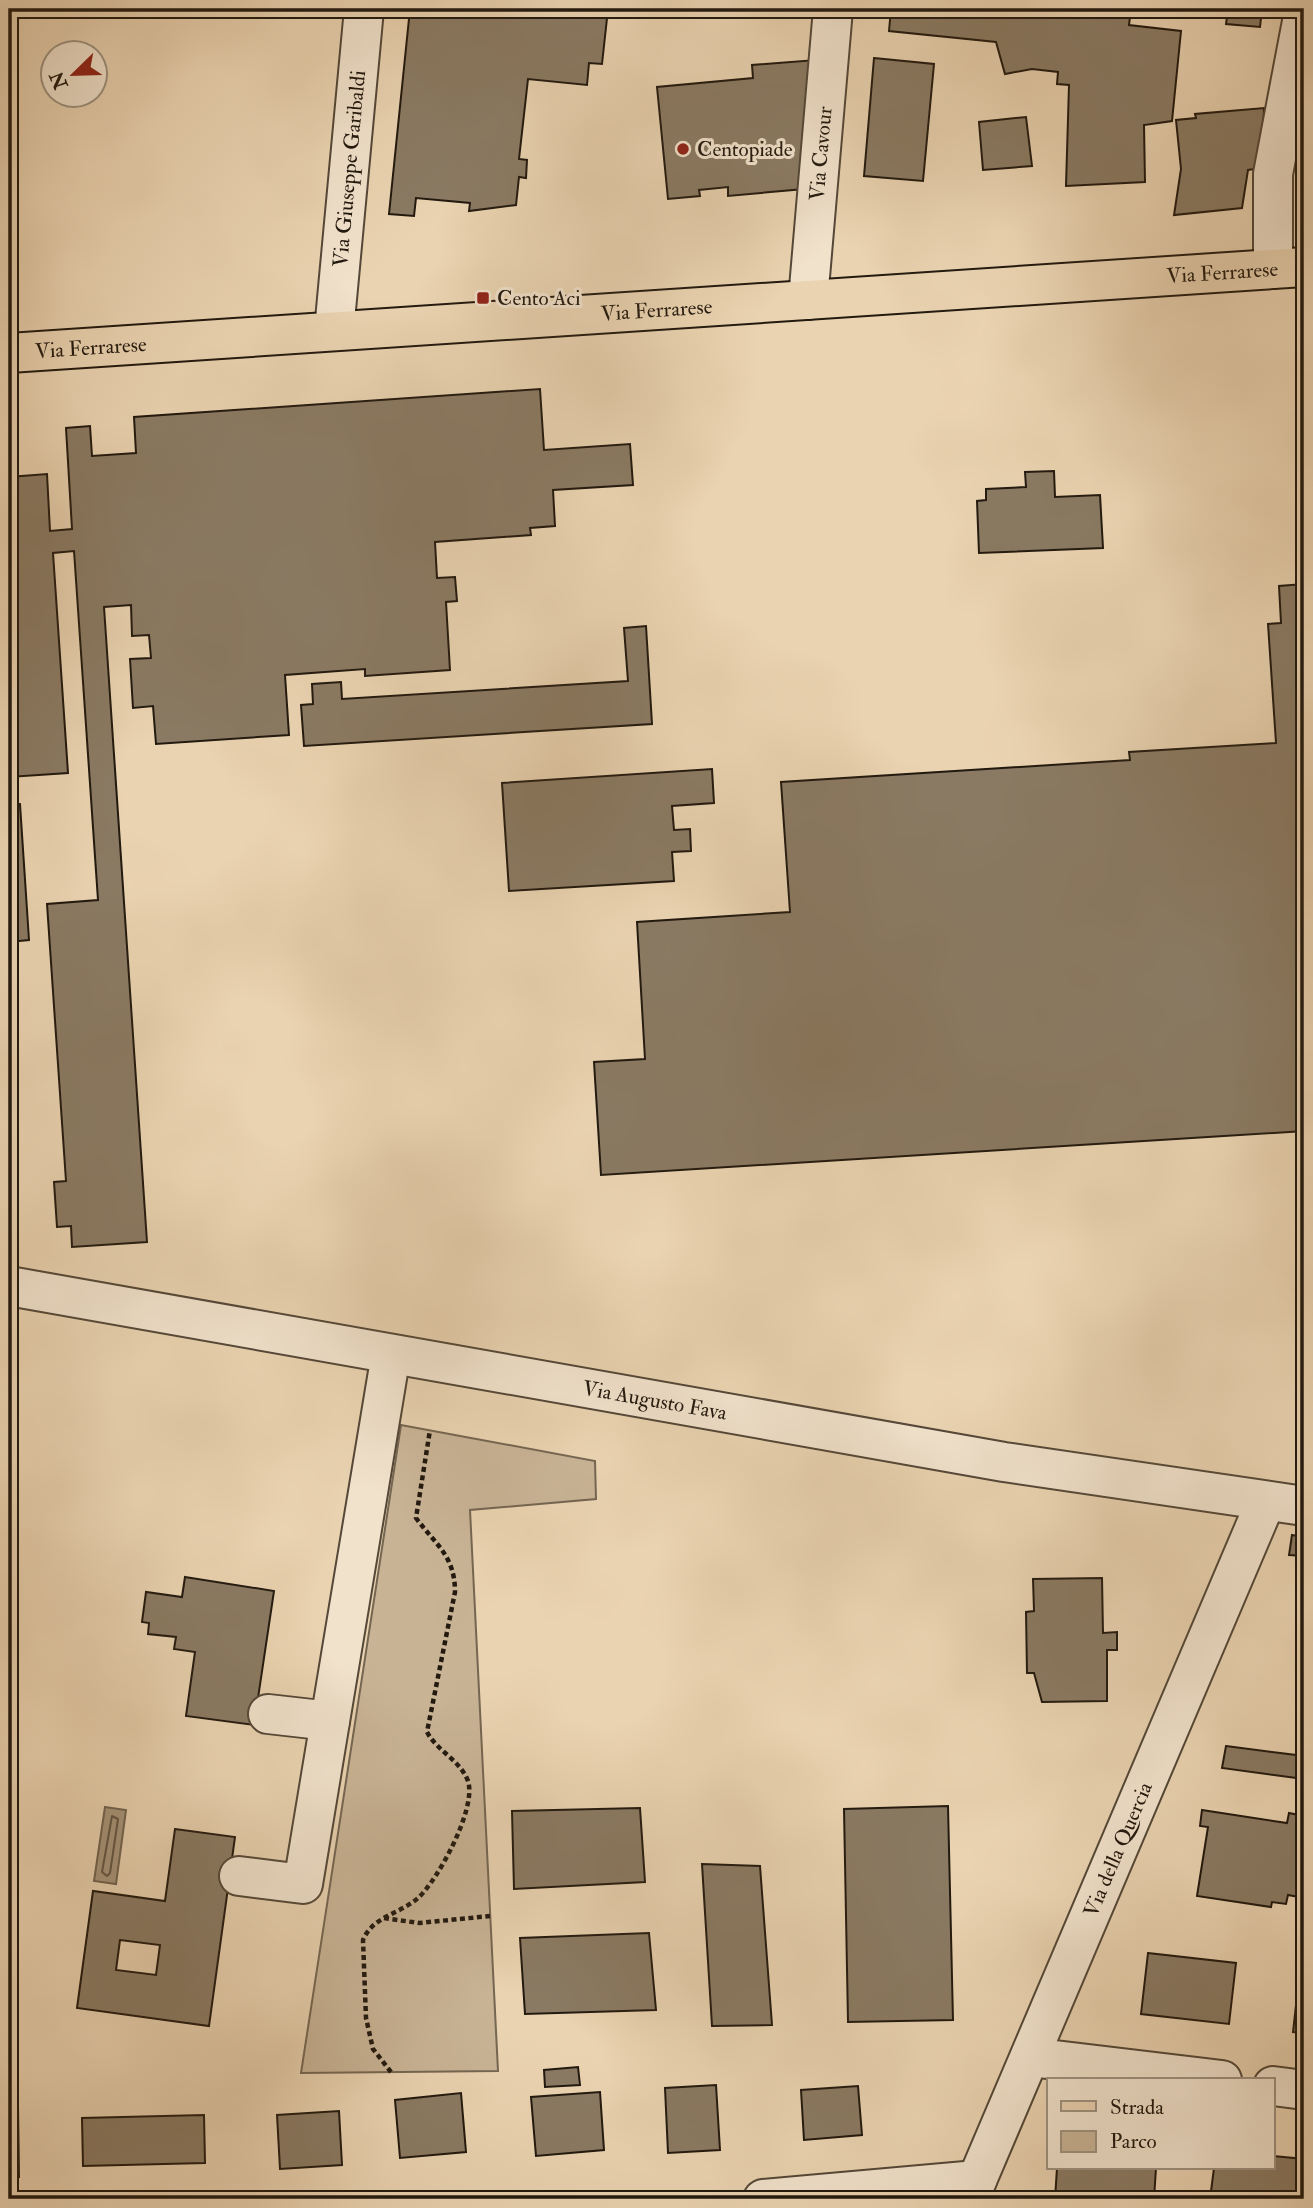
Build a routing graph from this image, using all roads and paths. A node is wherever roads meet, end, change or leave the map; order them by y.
1 (364, 9) edge
2 (833, 9) edge
3 (1304, 11) edge
4 (1289, 268) edge
5 (808, 300) junction
6 (334, 331) junction
7 (9, 354) edge
8 (9, 1286) edge
9 (391, 1354) junction
10 (430, 1430) dead end
11 (1266, 1501) junction
12 (1304, 1506) edge
13 (268, 1714) dead end
14 (330, 1721) junction
15 (239, 1876) dead end
16 (490, 1916) dead end
17 (383, 1918) junction
18 (1030, 2057) junction
19 (391, 2073) dead end
20 (1205, 2078) edge
21 (1274, 2087) edge
22 (1304, 2090) edge
23 (973, 2190) edge
24 (763, 2199) edge

1 - 6 street, Via Giuseppe Garibaldi
2 - 5 street, Via Cavour
3 - 4 street
4 - 5 main road, Via Ferrarese
5 - 6 main road, Via Ferrarese
6 - 7 main road, Via Ferrarese
8 - 9 street, Via Augusto Fava
9 - 11 street, Via Augusto Fava
9 - 14 street
10 - 17 path
11 - 12 street, Via Augusto Fava
11 - 18 street, Via della Quercia
13 - 14 street
14 - 15 street
16 - 17 path
17 - 19 path
18 - 20 street
18 - 23 street, Via della Quercia
21 - 22 street
23 - 24 street

